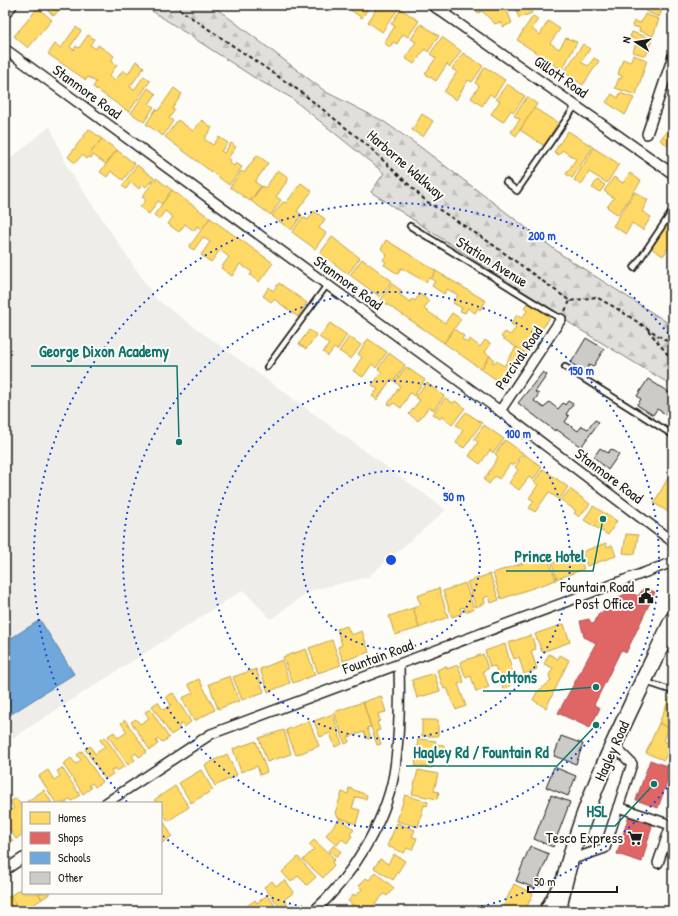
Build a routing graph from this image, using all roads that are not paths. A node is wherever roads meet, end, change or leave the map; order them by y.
1 (10, 5) edge
2 (432, 5) edge
3 (5, 11) edge
4 (5, 49) edge
5 (673, 56) edge
6 (576, 105) junction
7 (647, 134) dead end
8 (673, 174) edge
9 (506, 182) dead end
10 (673, 210) edge
11 (410, 226) dead end
12 (634, 268) dead end
13 (327, 285) junction
14 (562, 320) joint
15 (565, 366) dead end
16 (267, 367) dead end
17 (500, 411) junction
18 (673, 435) edge
19 (673, 542) edge
20 (673, 562) edge
21 (673, 620) edge
22 (399, 665) junction
23 (644, 681) junction
24 (673, 691) edge
25 (614, 746) junction
26 (108, 802) edge
27 (618, 807) junction
28 (672, 822) edge
29 (22, 859) edge
30 (570, 860) junction
31 (658, 863) dead end
32 (5, 870) edge
33 (564, 880) junction
34 (314, 911) edge
35 (546, 911) edge
36 (558, 911) edge

1 - 3 main road
2 - 6 street, Gillott Road
4 - 13 street, Stanmore Road
5 - 7 street
6 - 8 street, Gillott Road
6 - 9 lane
10 - 12 lane
11 - 14 lane, Station Avenue
13 - 16 lane
13 - 17 street, Stanmore Road
14 - 17 street, Percival Road
15 - 18 lane
17 - 19 street, Stanmore Road
20 - 22 street, Fountain Road
21 - 23 highway, Hagley Road
22 - 26 street, Fountain Road
22 - 34 street
23 - 24 lane
23 - 25 highway, Hagley Road
25 - 27 street
25 - 30 highway, Hagley Road
27 - 28 street
27 - 30 street
28 - 31 street
29 - 32 street
30 - 33 highway, Hagley Road
33 - 35 main road
33 - 36 highway, Hagley Road

